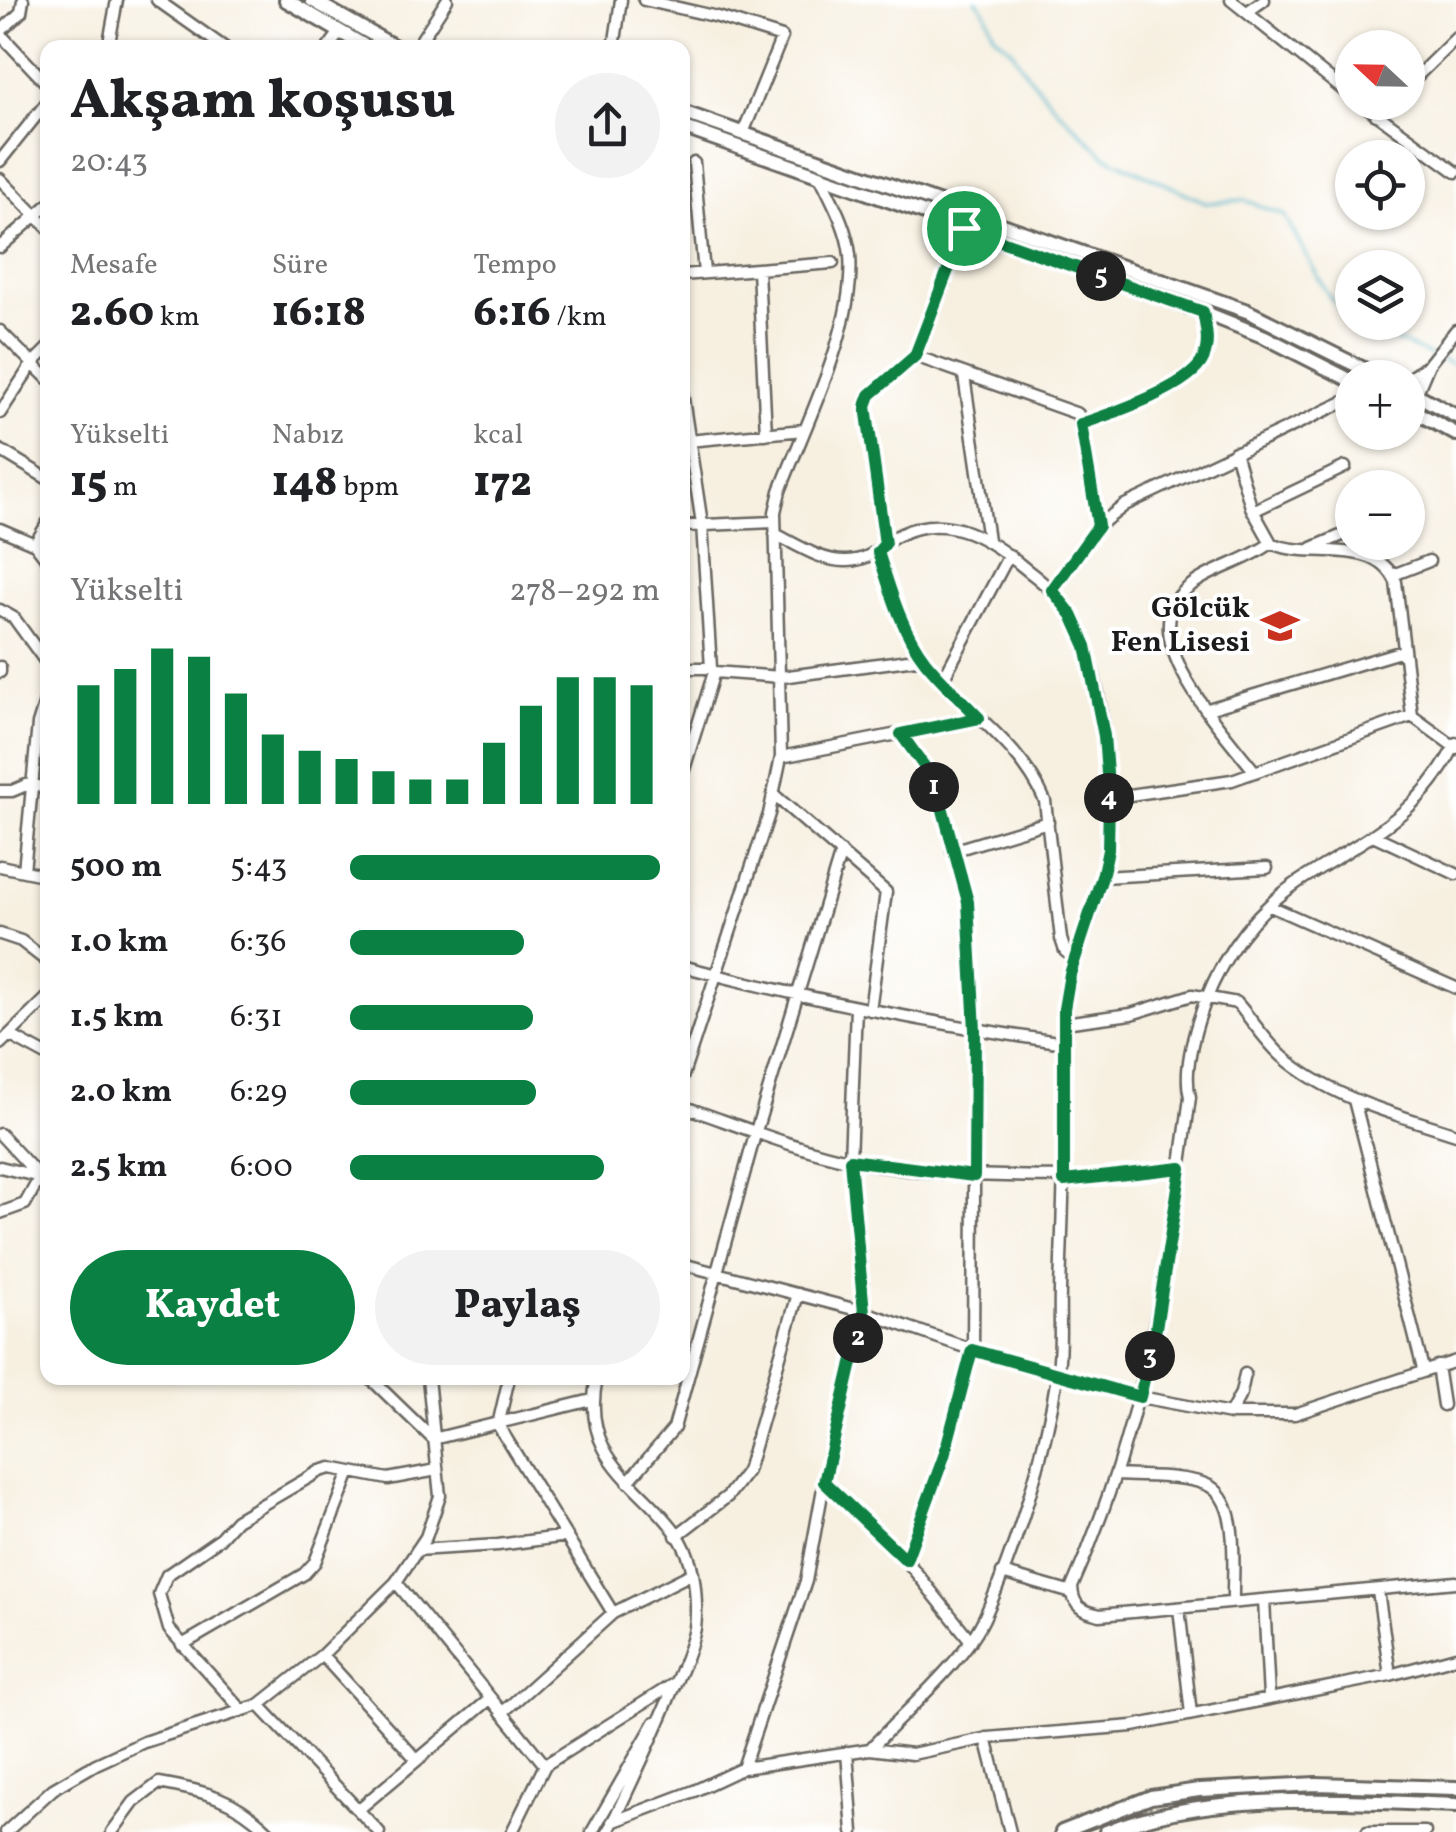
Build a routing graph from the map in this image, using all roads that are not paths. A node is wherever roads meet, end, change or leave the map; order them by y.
1 (23, 0) edge
2 (116, 0) edge
3 (157, 0) edge
4 (286, 0) edge
5 (312, 0) edge
6 (447, 0) edge
7 (620, 0) edge
8 (644, 0) edge
9 (1232, 0) edge
10 (1264, 0) edge
11 (1247, 12) junction
12 (340, 32) junction
13 (0, 33) edge
14 (1456, 38) edge
15 (109, 40) edge
16 (214, 40) edge
17 (334, 40) edge
18 (354, 40) edge
19 (383, 40) edge
20 (421, 40) edge
21 (615, 40) edge
22 (1425, 68) edge
23 (40, 77) edge
24 (1335, 83) edge
25 (40, 112) edge
26 (690, 115) edge
27 (1383, 120) edge
28 (690, 130) edge
29 (743, 133) junction
30 (0, 160) edge
31 (694, 163) dead end
32 (1456, 172) edge
33 (820, 176) junction
34 (0, 179) edge
35 (40, 212) edge
36 (972, 212) junction
37 (37, 214) junction
38 (40, 218) edge
39 (964, 228) junction
40 (0, 247) edge
41 (834, 263) dead end
42 (758, 270) junction
43 (704, 273) junction
44 (690, 274) edge
45 (1203, 312) junction
46 (1456, 330) edge
47 (0, 331) edge
48 (915, 356) junction
49 (40, 357) edge
50 (1346, 360) edge
51 (33, 364) junction
52 (1429, 364) junction
53 (1425, 367) edge
54 (40, 371) edge
55 (1425, 371) edge
56 (1335, 372) edge
57 (964, 376) junction
58 (1425, 399) edge
59 (1335, 406) edge
60 (0, 413) edge
61 (1456, 416) edge
62 (1425, 418) edge
63 (1081, 424) junction
64 (804, 430) junction
65 (766, 434) junction
66 (1456, 434) edge
67 (690, 441) edge
68 (0, 450) edge
69 (1235, 452) junction
70 (690, 453) edge
71 (1345, 467) dead end
72 (40, 474) edge
73 (1252, 511) junction
74 (702, 524) junction
75 (690, 525) edge
76 (1098, 526) junction
77 (774, 528) junction
78 (0, 529) edge
79 (40, 536) edge
80 (1335, 539) edge
81 (988, 540) junction
82 (1272, 543) junction
83 (35, 544) junction
84 (882, 548) junction
85 (40, 550) edge
86 (1310, 550) junction
87 (1009, 555) junction
88 (1430, 562) dead end
89 (1393, 575) junction
90 (1052, 590) junction
91 (0, 610) edge
92 (1403, 650) junction
93 (40, 654) edge
94 (922, 658) junction
95 (690, 669) edge
96 (713, 670) junction
97 (781, 677) junction
98 (942, 681) junction
99 (1208, 710) junction
100 (1412, 716) junction
101 (40, 718) edge
102 (979, 718) junction
103 (901, 734) junction
104 (1455, 746) edge
105 (690, 749) edge
106 (781, 757) junction
107 (1256, 772) junction
108 (31, 783) junction
109 (40, 787) edge
110 (0, 791) edge
111 (773, 794) junction
112 (1109, 798) junction
113 (1048, 822) junction
114 (1375, 836) junction
115 (952, 851) junction
116 (841, 852) junction
117 (0, 866) edge
118 (1268, 868) dead end
119 (24, 870) junction
120 (40, 874) edge
121 (1456, 874) edge
122 (1102, 877) junction
123 (1270, 906) junction
124 (0, 934) edge
125 (40, 956) edge
126 (1075, 959) junction
127 (690, 968) edge
128 (716, 975) junction
129 (1456, 988) edge
130 (798, 996) junction
131 (1207, 996) junction
132 (40, 1005) edge
133 (856, 1007) junction
134 (870, 1010) junction
135 (1064, 1023) junction
136 (975, 1030) junction
137 (4, 1039) edge
138 (1064, 1043) junction
139 (40, 1053) edge
140 (690, 1054) edge
141 (1354, 1100) junction
142 (690, 1109) edge
143 (756, 1131) junction
144 (0, 1134) edge
145 (1456, 1134) edge
146 (850, 1160) junction
147 (0, 1167) edge
148 (1181, 1168) junction
149 (40, 1174) edge
150 (974, 1176) junction
151 (40, 1177) edge
152 (1064, 1179) junction
153 (40, 1184) edge
154 (0, 1213) edge
155 (690, 1266) edge
156 (716, 1273) junction
157 (798, 1294) junction
158 (864, 1312) junction
159 (972, 1350) junction
160 (1456, 1361) edge
161 (1438, 1366) junction
162 (690, 1369) edge
163 (1423, 1369) junction
164 (1058, 1374) junction
165 (1244, 1374) dead end
166 (377, 1385) edge
167 (429, 1385) edge
168 (507, 1385) edge
169 (595, 1385) edge
170 (686, 1385) edge
171 (1140, 1397) junction
172 (592, 1400) junction
173 (1443, 1406) dead end
174 (1230, 1414) junction
175 (498, 1425) junction
176 (434, 1438) junction
177 (437, 1470) junction
178 (350, 1472) junction
179 (1117, 1474) junction
180 (628, 1482) junction
181 (824, 1482) junction
182 (567, 1536) junction
183 (676, 1536) junction
184 (418, 1550) junction
185 (906, 1560) junction
186 (693, 1573) junction
187 (1002, 1574) junction
188 (396, 1582) junction
189 (1456, 1582) edge
190 (1378, 1591) junction
191 (1072, 1592) junction
192 (1264, 1600) junction
193 (1233, 1601) junction
194 (1179, 1608) junction
195 (613, 1613) junction
196 (971, 1641) junction
197 (182, 1645) junction
198 (322, 1655) junction
199 (1456, 1657) edge
200 (1390, 1674) junction
201 (676, 1682) junction
202 (670, 1695) junction
203 (1269, 1698) junction
204 (490, 1699) junction
205 (259, 1705) junction
206 (242, 1710) junction
207 (502, 1712) junction
208 (1191, 1714) junction
209 (986, 1738) junction
210 (870, 1748) junction
211 (848, 1752) junction
212 (417, 1760) junction
213 (545, 1765) junction
214 (743, 1768) junction
215 (1456, 1788) edge
216 (1456, 1805) edge
217 (359, 1810) junction
218 (610, 1827) edge
219 (6, 1832) edge
220 (112, 1832) edge
221 (269, 1832) edge
222 (379, 1832) edge
223 (512, 1832) edge
224 (592, 1832) edge
225 (853, 1832) edge
226 (1010, 1832) edge
227 (1062, 1832) edge
228 (1106, 1832) edge
229 (1368, 1832) edge
230 (1426, 1832) edge

1 - 13 street
2 - 15 street
3 - 16 street
4 - 12 main road
5 - 19 main road
6 - 20 street
7 - 21 street
8 - 29 street
9 - 11 street
10 - 11 street
11 - 24 street
12 - 17 street
12 - 18 main road
13 - 23 street
14 - 22 street
25 - 30 street
26 - 29 main road
27 - 32 street
28 - 33 main road
29 - 36 main road
31 - 43 street
33 - 39 main road
33 - 64 street
34 - 37 street
35 - 37 street
36 - 39 street
36 - 50 main road
37 - 38 street
37 - 40 street
39 - 45 main road
39 - 48 street
41 - 42 street
42 - 43 street
42 - 65 street
43 - 44 street
45 - 56 main road
45 - 63 street
46 - 52 street
47 - 51 street
48 - 57 street
48 - 84 street
49 - 51 street
51 - 54 street
51 - 60 street
52 - 53 street
52 - 55 street
57 - 63 street
57 - 81 street
58 - 61 main road
59 - 69 street
62 - 66 main road
63 - 76 street
64 - 65 street
64 - 77 street
65 - 67 street
68 - 72 street
69 - 73 street
69 - 76 street
70 - 74 street
71 - 73 street
73 - 82 street
74 - 75 street
74 - 77 street
74 - 96 street
76 - 90 street
77 - 84 street
77 - 97 street
78 - 83 street
79 - 83 street
80 - 86 street
81 - 84 street
81 - 87 street
82 - 86 street
82 - 99 street
83 - 85 street
84 - 94 street
86 - 89 street
87 - 90 street
87 - 98 street
88 - 89 street
89 - 92 street
90 - 112 street
91 - 93 street
92 - 99 street
92 - 100 street
94 - 97 street
94 - 98 street
95 - 96 street
96 - 97 street
96 - 105 street
97 - 106 street
98 - 102 street
99 - 107 street
100 - 104 street
100 - 107 street
101 - 108 street
102 - 103 street
102 - 113 street
103 - 106 street
103 - 115 street
104 - 114 street
106 - 111 street
107 - 112 street
108 - 109 street
108 - 110 street
108 - 119 street
111 - 116 street
111 - 128 street
112 - 122 street
113 - 115 street
113 - 126 street
114 - 121 street
114 - 123 street
115 - 136 street
116 - 130 street
116 - 134 street
117 - 119 street
118 - 122 street
119 - 120 street
122 - 126 street
123 - 129 street
123 - 131 street
124 - 125 street
126 - 135 street
127 - 128 street
128 - 130 street
128 - 140 street
130 - 133 street
130 - 143 street
131 - 135 street
131 - 141 street
131 - 148 street
132 - 137 street
133 - 134 street
133 - 146 street
134 - 136 street
135 - 138 street
136 - 138 street
136 - 150 street
137 - 139 street
138 - 152 street
141 - 145 street
141 - 163 street
142 - 143 street
143 - 146 street
143 - 156 street
144 - 149 street
146 - 150 street
146 - 158 street
147 - 151 street
148 - 152 street
148 - 171 street
150 - 152 street
150 - 159 street
152 - 164 street
153 - 154 street
155 - 156 street
156 - 157 street
156 - 162 street
157 - 158 street
157 - 183 street
158 - 159 street
158 - 181 street
159 - 164 street
159 - 185 street
160 - 161 street
161 - 163 street
161 - 173 street
163 - 174 street
164 - 171 street
164 - 187 street
165 - 174 street
166 - 176 street
167 - 176 street
168 - 175 street
169 - 172 street
170 - 180 street
171 - 174 street
171 - 179 street
172 - 175 street
172 - 180 street
175 - 176 street
175 - 182 street
176 - 177 street
177 - 178 street
177 - 184 street
178 - 197 street
178 - 197 street
179 - 191 street
179 - 193 street
180 - 183 street
181 - 185 street
181 - 214 street
182 - 184 street
182 - 195 street
183 - 186 street
184 - 188 street
185 - 196 street
186 - 195 street
186 - 201 street
187 - 191 street
187 - 196 street
188 - 198 street
188 - 204 street
189 - 190 street
190 - 192 street
190 - 200 street
191 - 194 street
192 - 193 street
192 - 203 street
193 - 194 street
194 - 208 street
195 - 207 street
196 - 210 street
197 - 206 street
198 - 205 street
198 - 212 street
199 - 200 street
200 - 203 street
201 - 202 street
201 - 213 street
202 - 218 street
202 - 224 street
203 - 208 street
204 - 207 street
204 - 212 street
205 - 206 street
205 - 217 street
206 - 219 street
207 - 213 street
208 - 209 street
209 - 210 street
209 - 226 street
210 - 211 street
211 - 214 street
211 - 225 street
212 - 217 street
213 - 223 street
214 - 218 street
215 - 227 main road
216 - 228 main road
217 - 222 street
220 - 221 street
229 - 230 street

